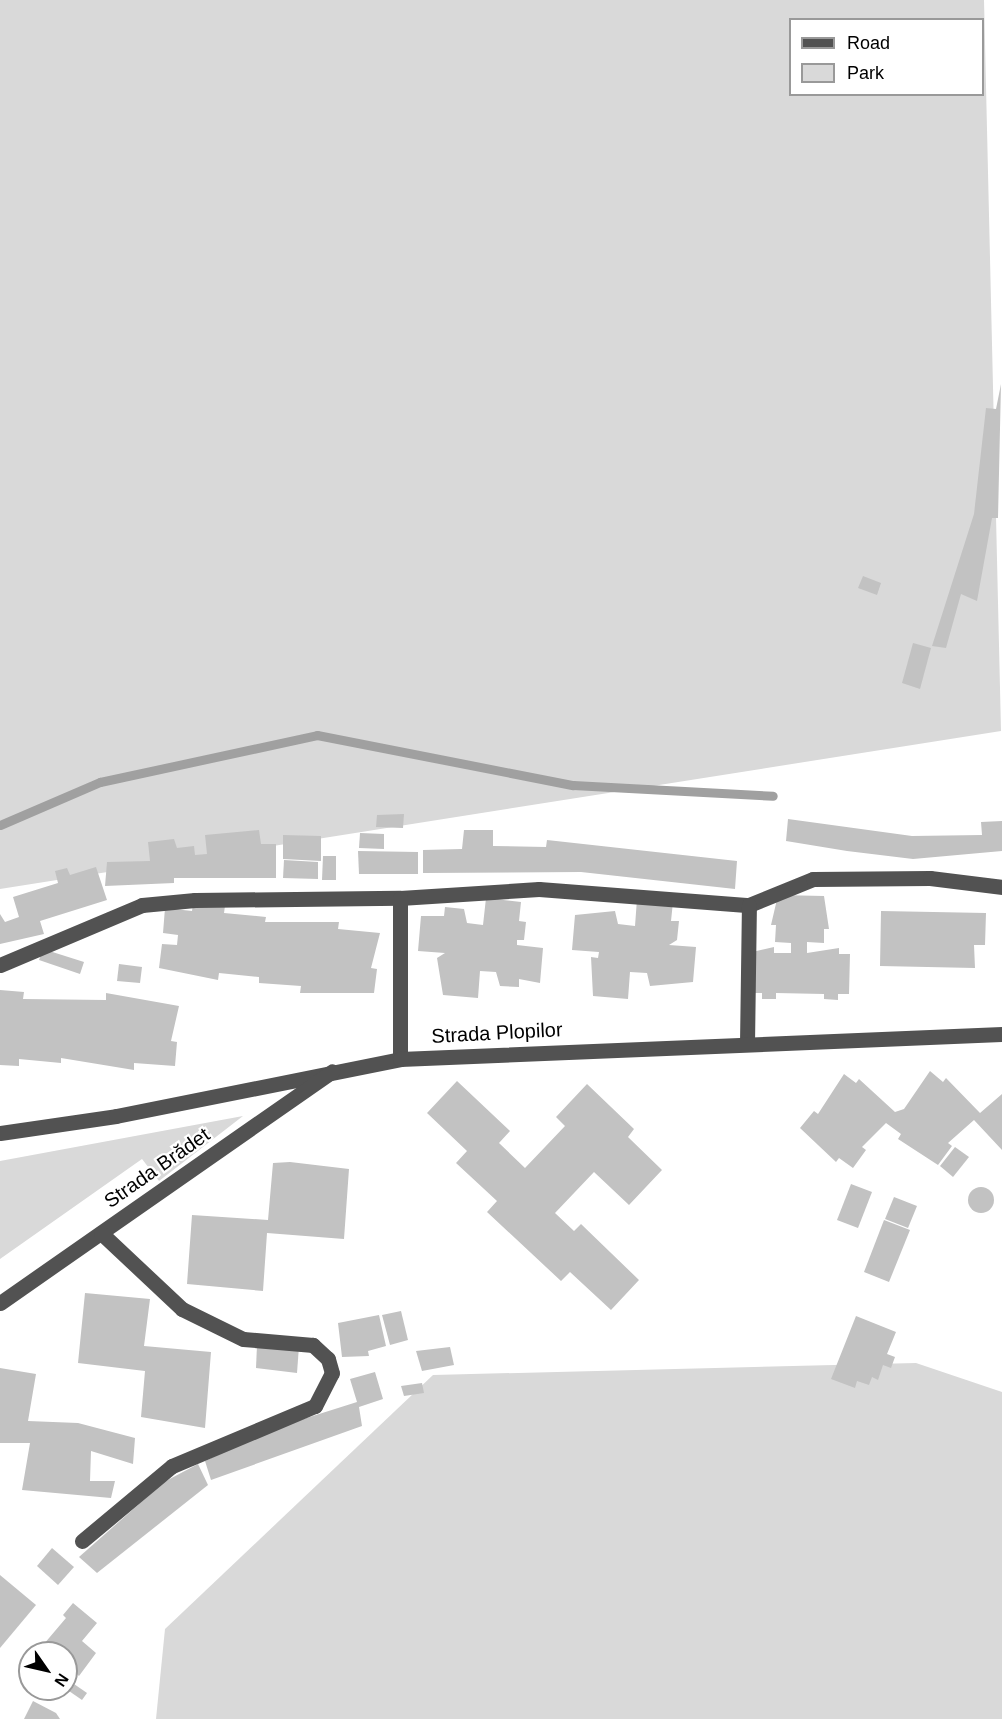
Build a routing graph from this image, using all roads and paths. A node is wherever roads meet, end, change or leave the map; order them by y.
1 (1002, 886) edge
2 (400, 898) junction
3 (749, 905) junction
4 (0, 965) edge
5 (1002, 1034) edge
6 (747, 1044) junction
7 (400, 1059) junction
8 (338, 1067) junction
9 (0, 1132) edge
10 (101, 1233) junction
11 (0, 1303) edge
12 (82, 1540) dead end

1 - 3 street
2 - 3 street
2 - 4 street
2 - 7 street
3 - 6 street
5 - 6 street, Strada Plopilor
6 - 7 street, Strada Plopilor
7 - 8 street, Strada Plopilor
8 - 9 street, Strada Plopilor
8 - 10 street, Strada Brădet
10 - 11 street, Strada Brădet
10 - 12 street

